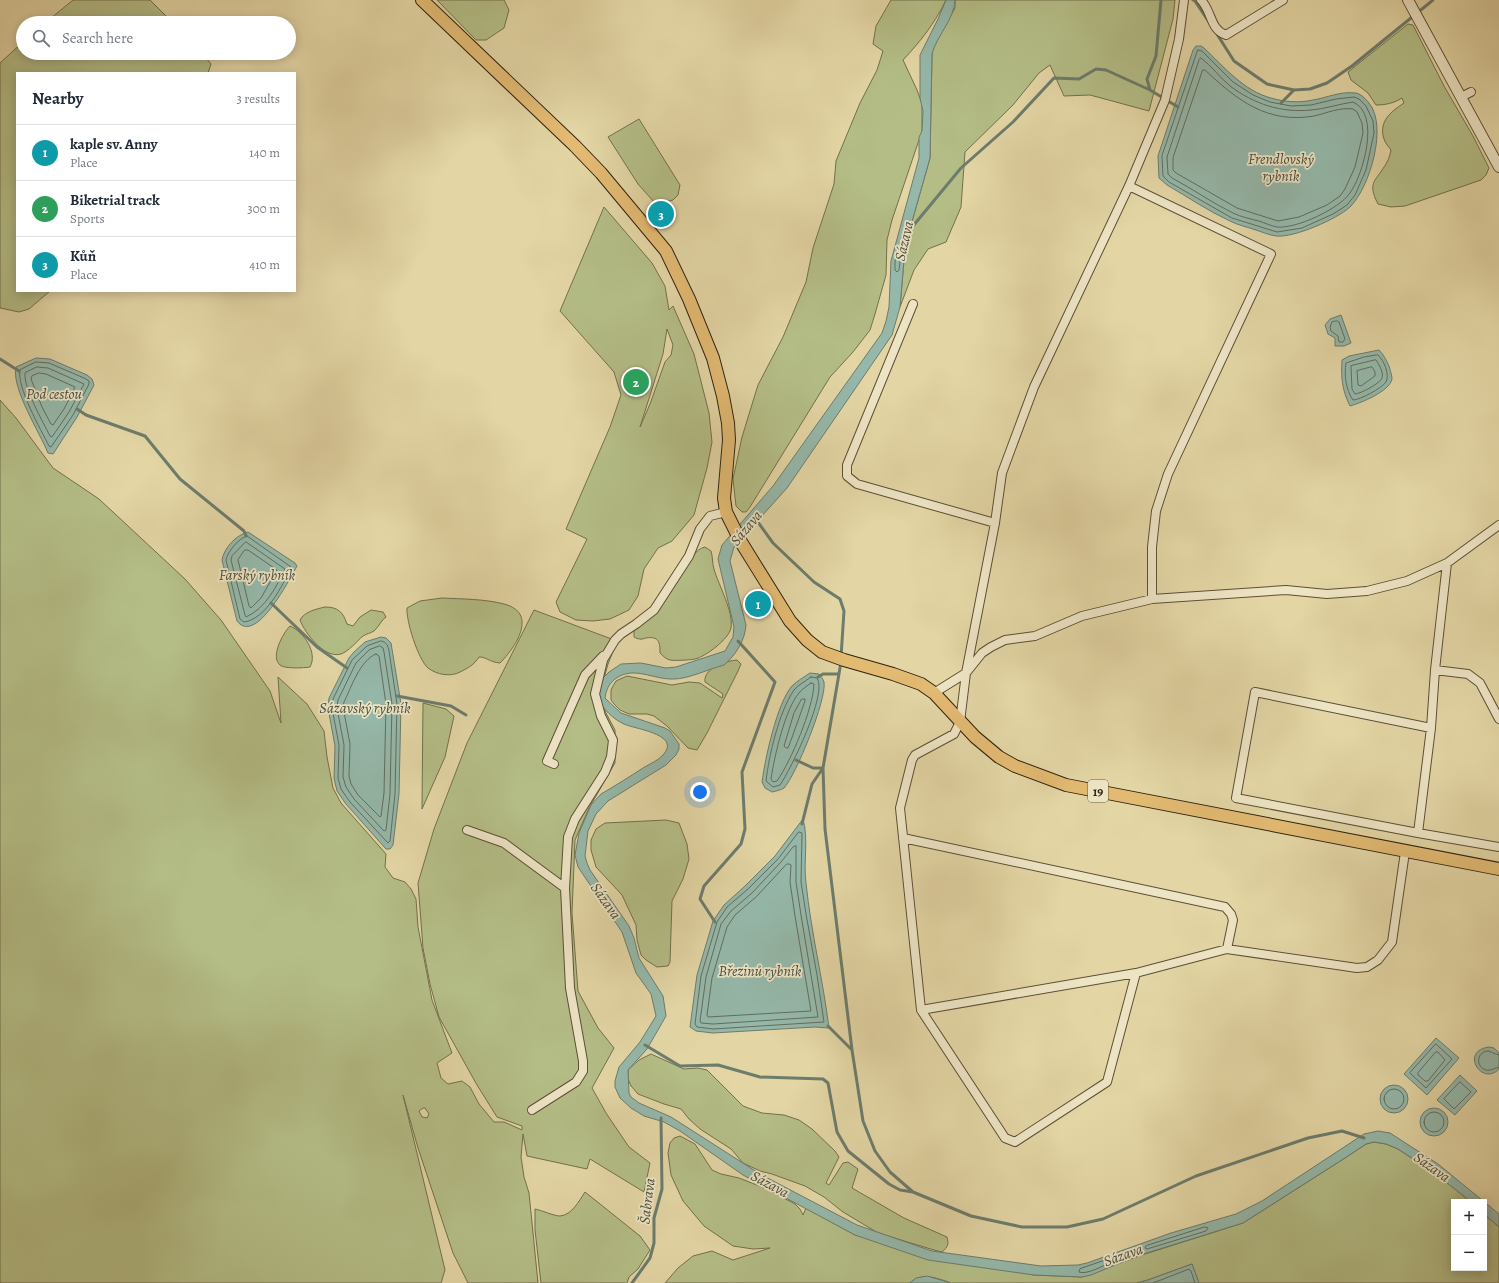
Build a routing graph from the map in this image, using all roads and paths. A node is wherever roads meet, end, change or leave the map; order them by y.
1 (422, 0) edge
2 (1184, 0) edge
3 (1201, 0) edge
4 (1283, 0) edge
5 (1408, 0) edge
6 (1471, 92) dead end
7 (1461, 97) junction
8 (1499, 167) edge
9 (1129, 186) junction
10 (913, 304) dead end
11 (726, 512) junction
12 (995, 523) junction
13 (1499, 526) edge
14 (1447, 563) junction
15 (1152, 599) junction
16 (607, 651) junction
17 (1435, 670) junction
18 (966, 673) junction
19 (934, 693) junction
20 (1499, 719) edge
21 (960, 722) junction
22 (1431, 728) junction
23 (554, 764) dead end
24 (467, 830) dead end
25 (1418, 833) junction
26 (903, 838) junction
27 (1499, 847) edge
28 (1405, 852) junction
29 (1499, 869) edge
30 (565, 888) junction
31 (1227, 949) junction
32 (1136, 973) junction
33 (921, 1010) junction
34 (532, 1110) dead end

1 - 11 main road, 19
2 - 9 street
3 - 4 street
5 - 7 street
6 - 7 street
7 - 8 street
9 - 12 street
9 - 15 street
10 - 12 street
11 - 16 street
11 - 19 main road, 19
12 - 18 street
13 - 14 street
14 - 15 street
14 - 17 street
15 - 18 street
16 - 23 street
16 - 30 street
17 - 20 street
17 - 22 street
18 - 19 street
18 - 21 street
19 - 21 main road, 19
21 - 26 street
21 - 28 main road, 19
22 - 25 street
22 - 25 street
24 - 30 street
25 - 27 street
26 - 31 street
26 - 33 street
28 - 29 main road, 19
28 - 31 street
30 - 34 street
31 - 32 street
32 - 33 street
32 - 33 street

